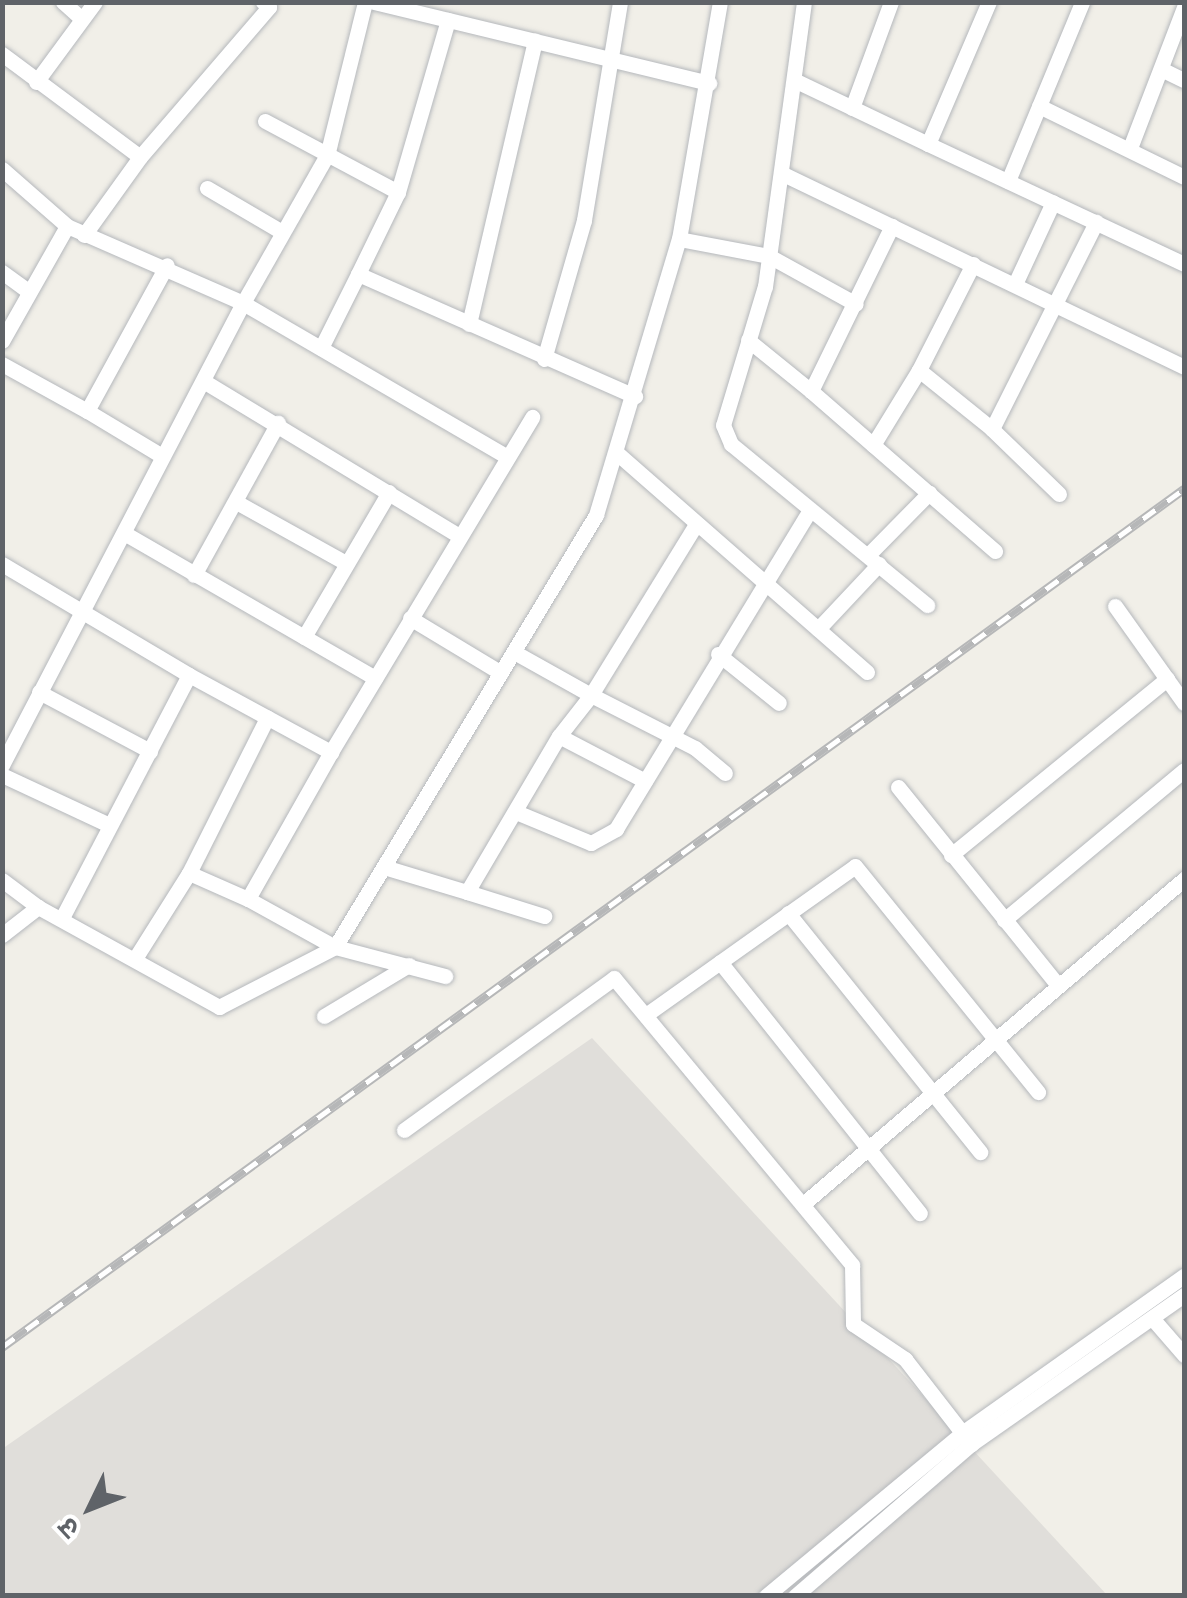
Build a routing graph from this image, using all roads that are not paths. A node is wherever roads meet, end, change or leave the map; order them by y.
1 (62, 2) edge
2 (95, 2) edge
3 (365, 2) edge
4 (374, 2) edge
5 (620, 2) edge
6 (720, 2) edge
7 (804, 2) edge
8 (891, 2) edge
9 (990, 2) edge
10 (1082, 2) edge
11 (268, 4) edge
12 (1184, 7) edge
13 (82, 19) junction
14 (448, 20) junction
15 (535, 41) junction
16 (2, 54) edge
17 (614, 60) junction
18 (1161, 69) junction
19 (794, 80) junction
20 (1184, 80) edge
21 (36, 82) junction
22 (709, 83) junction
23 (1039, 106) junction
24 (852, 108) junction
25 (265, 121) dead end
26 (928, 144) junction
27 (1130, 148) junction
28 (327, 155) junction
29 (140, 157) junction
30 (2, 169) edge
31 (780, 173) junction
32 (1184, 177) edge
33 (1008, 181) junction
34 (208, 188) dead end
35 (398, 192) junction
36 (1052, 202) junction
37 (1096, 222) junction
38 (67, 226) junction
39 (892, 226) junction
40 (282, 232) junction
41 (84, 235) junction
42 (679, 239) junction
43 (769, 256) junction
44 (973, 264) junction
45 (1184, 264) edge
46 (167, 265) junction
47 (2, 272) edge
48 (358, 274) junction
49 (1015, 284) junction
50 (28, 290) junction
51 (243, 303) junction
52 (856, 304) junction
53 (1057, 304) junction
54 (469, 324) junction
55 (748, 340) junction
56 (2, 341) edge
57 (320, 348) junction
58 (544, 359) junction
59 (2, 364) edge
60 (1184, 366) edge
61 (919, 370) junction
62 (205, 382) junction
63 (811, 391) junction
64 (635, 396) junction
65 (87, 411) junction
66 (532, 417) dead end
67 (278, 423) junction
68 (992, 429) junction
69 (872, 444) junction
70 (618, 454) junction
71 (162, 456) junction
72 (506, 456) junction
73 (389, 492) junction
74 (929, 494) junction
75 (1060, 494) dead end
76 (238, 503) junction
77 (810, 510) junction
78 (696, 524) junction
79 (124, 533) junction
80 (459, 536) junction
81 (995, 552) dead end
82 (874, 559) junction
83 (346, 563) junction
84 (3, 565) edge
85 (194, 575) junction
86 (764, 580) junction
87 (927, 605) dead end
88 (1115, 606) dead end
89 (83, 613) junction
90 (410, 618) junction
91 (818, 629) junction
92 (304, 637) junction
93 (514, 652) junction
94 (718, 654) junction
95 (867, 672) dead end
96 (501, 673) junction
97 (190, 675) junction
98 (376, 678) junction
99 (1167, 679) junction
100 (39, 692) junction
101 (591, 695) junction
102 (779, 703) dead end
103 (1184, 703) edge
104 (267, 718) junction
105 (558, 736) junction
106 (668, 738) junction
107 (150, 751) junction
108 (331, 752) junction
109 (3, 763) edge
110 (1184, 770) edge
111 (725, 773) dead end
112 (2, 775) edge
113 (645, 780) junction
114 (898, 787) dead end
115 (516, 812) junction
116 (109, 825) junction
117 (951, 856) junction
118 (384, 867) junction
119 (189, 873) junction
120 (1184, 879) edge
121 (2, 880) edge
122 (467, 892) junction
123 (248, 899) junction
124 (38, 907) junction
125 (788, 913) junction
126 (544, 916) dead end
127 (62, 918) junction
128 (1004, 920) junction
129 (2, 935) edge
130 (336, 947) junction
131 (136, 958) junction
132 (720, 962) junction
133 (409, 965) junction
134 (445, 976) dead end
135 (1058, 985) junction
136 (647, 1014) junction
137 (324, 1016) dead end
138 (994, 1038) junction
139 (931, 1092) junction
140 (1038, 1092) dead end
141 (404, 1130) dead end
142 (868, 1147) junction
143 (980, 1152) dead end
144 (803, 1204) junction
145 (920, 1213) dead end
146 (1184, 1276) edge
147 (1184, 1294) edge
148 (1152, 1318) junction
149 (1184, 1355) edge
150 (966, 1438) junction
151 (766, 1596) edge
152 (795, 1596) edge

1 - 13 street
2 - 13 street
3 - 28 street
4 - 14 street
5 - 17 street
6 - 22 street
7 - 19 street
8 - 24 street
9 - 26 street
10 - 23 street
11 - 29 street
12 - 18 street
13 - 21 street
14 - 15 street
14 - 35 street
15 - 17 street
15 - 54 street
16 - 21 street
17 - 22 street
17 - 58 street
18 - 20 street
18 - 27 street
19 - 24 street
19 - 31 street
21 - 29 street
22 - 42 street
23 - 27 street
23 - 33 street
24 - 26 street
25 - 28 street
26 - 33 street
27 - 32 street
28 - 35 street
28 - 40 street
29 - 41 street
30 - 38 street
31 - 39 street
31 - 43 street
33 - 36 street
34 - 40 street
35 - 48 street
36 - 37 street
36 - 49 street
37 - 45 street
37 - 53 street
38 - 41 street
38 - 50 street
39 - 44 street
39 - 52 street
40 - 51 street
41 - 46 street
42 - 43 street
42 - 64 street
43 - 52 street
43 - 55 street
44 - 49 street
44 - 61 street
46 - 51 street
46 - 65 street
47 - 50 street
48 - 54 street
48 - 57 street
49 - 53 street
50 - 56 street
51 - 57 street
51 - 62 street
52 - 63 street
53 - 60 street
53 - 68 street
54 - 58 street
55 - 63 street
55 - 77 street
57 - 72 street
58 - 64 street
59 - 65 street
61 - 68 street
61 - 69 street
62 - 67 street
62 - 71 street
63 - 69 street
64 - 70 street
65 - 71 street
66 - 72 street
67 - 73 street
67 - 76 street
68 - 75 street
69 - 74 street
70 - 78 street
70 - 93 street
71 - 79 street
72 - 80 street
73 - 80 street
73 - 83 street
74 - 81 street
74 - 82 street
76 - 83 street
76 - 85 street
77 - 82 street
77 - 86 street
78 - 86 street
78 - 101 street
79 - 85 street
79 - 89 street
80 - 90 street
82 - 87 street
82 - 91 street
83 - 92 street
84 - 89 street
85 - 92 street
86 - 91 street
86 - 94 street
88 - 99 street
89 - 97 street
89 - 100 street
90 - 96 street
90 - 98 street
91 - 95 street
92 - 98 street
93 - 96 street
93 - 101 street
94 - 102 street
94 - 106 street
96 - 118 street
97 - 104 street
97 - 107 street
98 - 108 street
99 - 103 street
99 - 117 street
100 - 107 street
100 - 109 street
101 - 105 street
101 - 106 street
104 - 108 street
104 - 119 street
105 - 113 street
105 - 115 street
106 - 111 street
106 - 113 street
107 - 116 street
108 - 123 street
110 - 128 street
112 - 116 street
113 - 115 street
114 - 117 street
115 - 122 street
116 - 127 street
117 - 128 street
118 - 122 street
118 - 130 street
119 - 123 street
119 - 131 street
120 - 135 street
121 - 124 street
122 - 126 street
123 - 130 street
124 - 127 street
124 - 129 street
125 - 132 street
125 - 138 street
125 - 139 street
127 - 131 street
128 - 135 street
130 - 131 street
130 - 133 street
132 - 136 street
132 - 142 street
133 - 134 street
133 - 137 street
135 - 138 street
136 - 141 street
136 - 144 street
138 - 139 street
138 - 140 street
139 - 142 street
139 - 143 street
142 - 144 street
142 - 145 street
144 - 150 street
146 - 150 street
147 - 148 street
148 - 149 street
148 - 150 street
150 - 151 street
150 - 152 street

